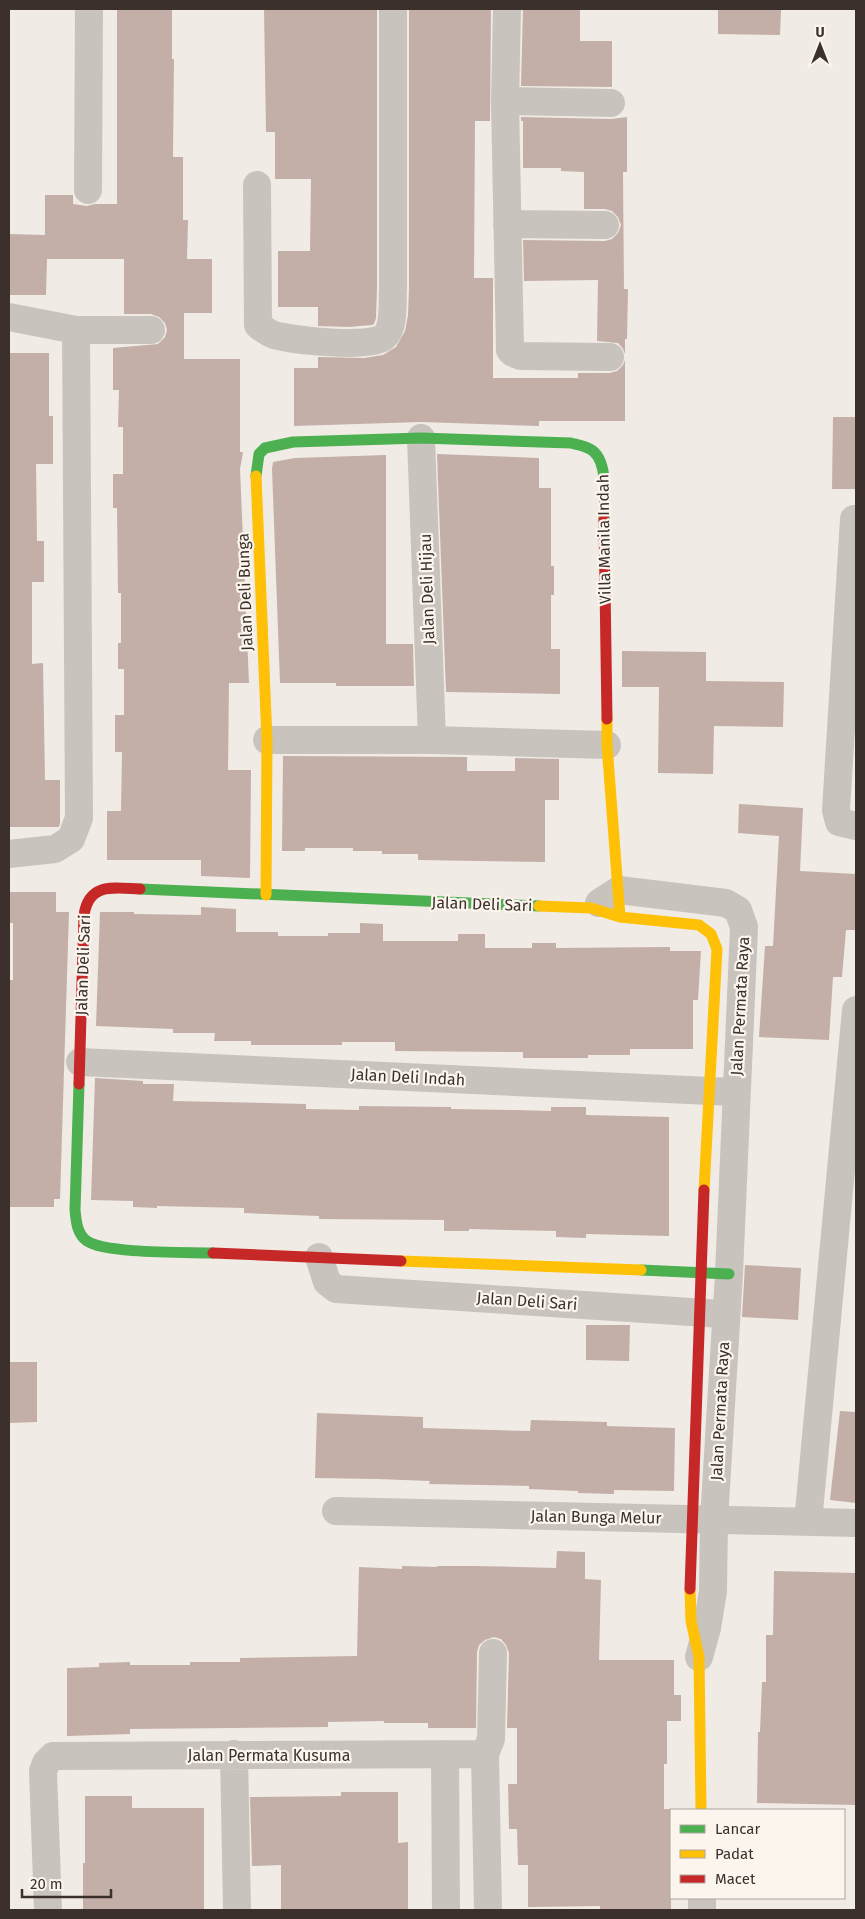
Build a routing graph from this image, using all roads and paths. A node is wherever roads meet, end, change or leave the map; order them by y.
1 (89, 9) edge
2 (393, 9) edge
3 (507, 9) edge
4 (505, 101) junction
5 (610, 103) dead end
6 (257, 185) dead end
7 (88, 190) dead end
8 (507, 224) junction
9 (605, 225) dead end
10 (9, 317) edge
11 (76, 330) junction
12 (151, 330) dead end
13 (610, 357) dead end
14 (421, 438) junction
15 (854, 519) dead end
16 (267, 740) junction
17 (432, 740) junction
18 (607, 745) junction
19 (856, 826) edge
20 (9, 854) edge
21 (266, 894) junction
22 (619, 903) junction
23 (591, 908) joint
24 (856, 1010) edge
25 (80, 1062) junction
26 (708, 1090) junction
27 (736, 1092) junction
28 (319, 1257) junction
29 (700, 1272) junction
30 (729, 1274) junction
31 (699, 1313) junction
32 (726, 1314) junction
33 (336, 1511) dead end
34 (703, 1520) junction
35 (808, 1522) junction
36 (856, 1523) edge
37 (493, 1653) dead end
38 (699, 1657) joint
39 (234, 1754) junction
40 (445, 1754) junction
41 (485, 1754) junction
42 (701, 1809) edge
43 (48, 1910) edge
44 (237, 1910) edge
45 (446, 1910) edge
46 (488, 1910) edge

1 - 7 street
2 - 6 street
3 - 4 street
4 - 5 street
4 - 8 street
8 - 9 street
8 - 13 street
10 - 11 street
11 - 12 street
11 - 20 street
14 - 16 street, Jalan Deli Bunga
14 - 17 street, Jalan Deli Hijau
14 - 18 street, Villa Manila Indah
15 - 19 street
16 - 17 street
16 - 21 street, Jalan Deli Bunga
17 - 18 street
18 - 22 street, Villa Manila Indah
21 - 23 street, Jalan Deli Sari
21 - 25 street, Jalan Deli Sari
22 - 23 street
22 - 26 street, Jalan Permata Raya
22 - 27 street, Jalan Permata Raya
24 - 35 street
25 - 26 street, Jalan Deli Indah
25 - 28 street, Jalan Deli Sari
26 - 27 street, Jalan Deli Indah
26 - 29 street, Jalan Permata Raya
27 - 30 street, Jalan Permata Raya
28 - 29 street, Jalan Deli Sari
28 - 31 street, Jalan Deli Sari
29 - 30 street, Jalan Deli Sari
29 - 31 street, Jalan Permata Raya
30 - 32 street, Jalan Permata Raya
31 - 32 street, Jalan Deli Sari
31 - 34 street, Jalan Permata Raya
32 - 34 street, Jalan Permata Raya
33 - 34 street, Jalan Bunga Melur
34 - 35 street, Jalan Bunga Melur
34 - 38 street, Jalan Permata Raya
35 - 36 street, Jalan Bunga Melur
37 - 41 street
38 - 42 street, Jalan Permata Raya
39 - 40 street, Jalan Permata Kusuma
39 - 43 street, Jalan Permata Kusuma
39 - 44 street
40 - 41 street, Jalan Permata Kusuma
40 - 45 street
41 - 46 street

